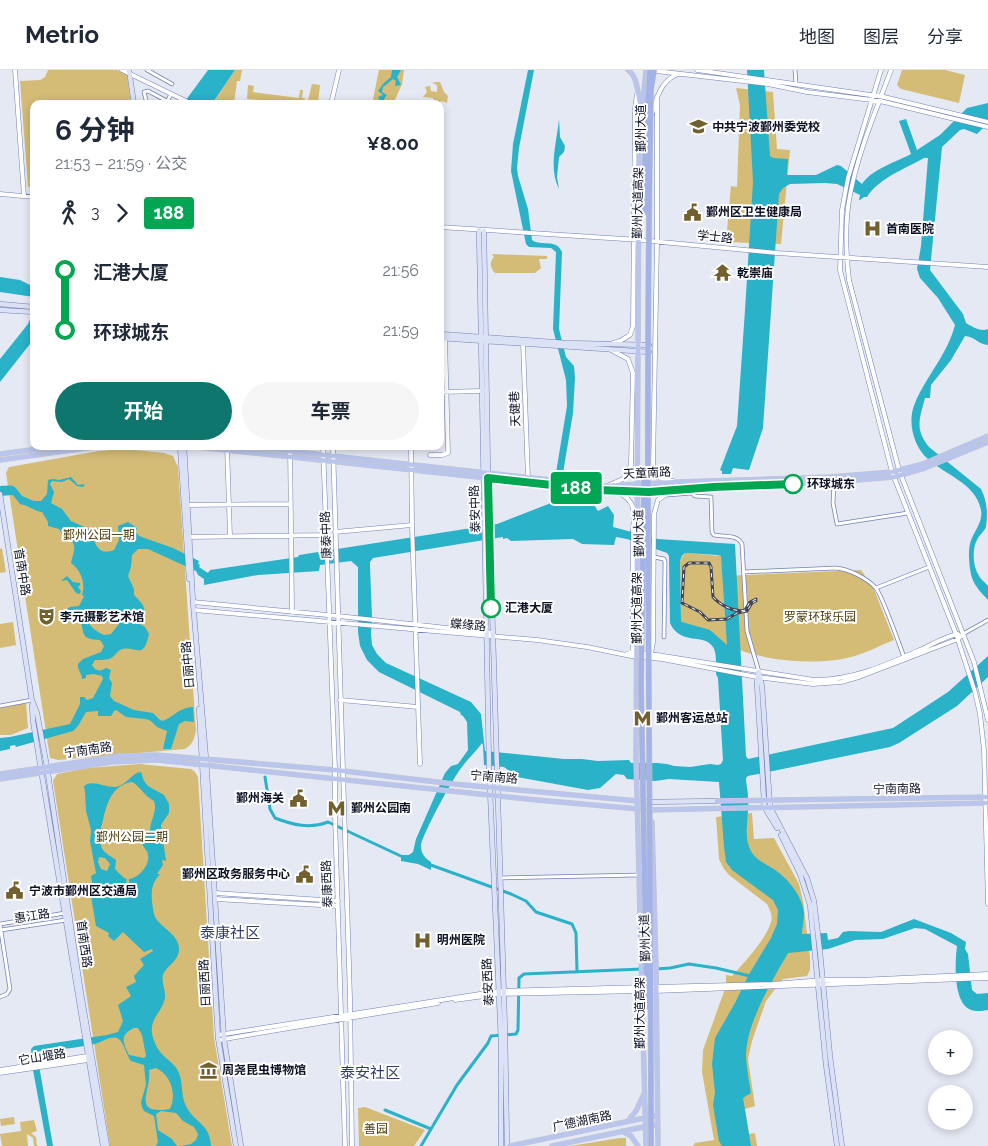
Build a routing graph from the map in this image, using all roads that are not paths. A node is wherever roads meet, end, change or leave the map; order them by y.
1 (15, 70) edge
2 (122, 70) edge
3 (147, 70) edge
4 (339, 70) edge
5 (628, 70) edge
6 (648, 70) edge
7 (655, 70) edge
8 (697, 70) edge
9 (795, 70) edge
10 (881, 70) edge
11 (891, 70) edge
12 (130, 72) edge
13 (679, 74) junction
14 (743, 79) junction
15 (768, 82) junction
16 (172, 84) dead end
17 (796, 84) junction
18 (638, 92) junction
19 (170, 94) junction
20 (657, 97) junction
21 (872, 97) junction
22 (881, 99) junction
23 (134, 100) edge
24 (146, 100) edge
25 (162, 100) edge
26 (167, 100) edge
27 (183, 100) edge
28 (333, 100) edge
29 (642, 107) junction
30 (651, 116) junction
31 (951, 116) junction
32 (988, 122) edge
33 (988, 127) edge
34 (0, 194) edge
35 (24, 196) junction
36 (30, 197) edge
37 (444, 227) edge
38 (481, 230) junction
39 (637, 240) junction
40 (650, 240) junction
41 (657, 241) junction
42 (839, 257) junction
43 (846, 258) junction
44 (988, 267) edge
45 (0, 304) edge
46 (30, 307) edge
47 (0, 310) edge
48 (30, 312) edge
49 (444, 334) edge
50 (444, 338) edge
51 (484, 339) junction
52 (523, 342) junction
53 (608, 344) junction
54 (639, 344) junction
55 (649, 345) junction
56 (611, 350) junction
57 (639, 352) junction
58 (649, 352) junction
59 (444, 356) edge
60 (446, 392) junction
61 (483, 392) junction
62 (988, 436) edge
63 (988, 442) edge
64 (30, 450) edge
65 (72, 450) edge
66 (180, 450) edge
67 (184, 450) edge
68 (228, 450) edge
69 (259, 450) edge
70 (274, 450) edge
71 (323, 450) edge
72 (333, 450) edge
73 (411, 450) edge
74 (290, 452) edge
75 (0, 454) edge
76 (430, 455) dead end
77 (323, 458) junction
78 (333, 459) junction
79 (0, 460) edge
80 (411, 468) junction
81 (900, 473) junction
82 (893, 474) junction
83 (486, 475) junction
84 (528, 478) junction
85 (677, 482) junction
86 (834, 482) junction
87 (649, 483) junction
88 (637, 484) junction
89 (606, 486) junction
90 (613, 490) junction
91 (677, 490) junction
92 (637, 492) junction
93 (649, 492) junction
94 (0, 494) edge
95 (662, 497) junction
96 (290, 504) junction
97 (187, 505) junction
98 (229, 505) junction
99 (908, 513) junction
100 (412, 525) junction
101 (636, 531) junction
102 (335, 532) junction
103 (651, 534) junction
104 (290, 535) junction
105 (326, 535) junction
106 (230, 536) junction
107 (189, 537) junction
108 (652, 549) junction
109 (189, 555) junction
110 (654, 558) junction
111 (929, 567) junction
112 (190, 571) junction
113 (743, 572) junction
114 (876, 588) junction
115 (193, 602) junction
116 (192, 610) junction
117 (292, 612) junction
118 (329, 615) junction
119 (338, 616) junction
120 (988, 620) edge
121 (329, 622) junction
122 (338, 623) junction
123 (415, 625) junction
124 (416, 630) junction
125 (963, 634) junction
126 (491, 635) junction
127 (664, 637) dead end
128 (957, 637) junction
129 (635, 654) junction
130 (651, 655) junction
131 (904, 657) junction
132 (759, 675) junction
133 (32, 700) junction
134 (340, 700) junction
135 (200, 705) junction
136 (0, 706) edge
137 (418, 707) junction
138 (988, 720) edge
139 (40, 744) junction
140 (156, 757) junction
141 (203, 762) junction
142 (420, 764) dead end
143 (47, 769) junction
144 (41, 770) junction
145 (335, 770) junction
146 (342, 771) junction
147 (766, 772) junction
148 (0, 774) edge
149 (0, 779) edge
150 (335, 779) junction
151 (343, 780) junction
152 (490, 786) junction
153 (497, 787) junction
154 (490, 795) junction
155 (497, 796) junction
156 (764, 800) junction
157 (986, 800) edge
158 (638, 801) junction
159 (770, 801) junction
160 (652, 802) junction
161 (768, 808) junction
162 (638, 809) junction
163 (652, 811) junction
164 (639, 875) junction
165 (500, 878) junction
166 (215, 896) junction
167 (338, 904) junction
168 (988, 904) edge
169 (65, 913) junction
170 (66, 920) junction
171 (0, 925) edge
172 (0, 930) edge
173 (988, 974) edge
174 (988, 978) edge
175 (820, 982) junction
176 (641, 989) junction
177 (656, 989) junction
178 (501, 992) junction
179 (0, 997) edge
180 (350, 1016) junction
181 (342, 1017) junction
182 (221, 1037) junction
183 (503, 1042) junction
184 (87, 1058) junction
185 (0, 1072) edge
186 (644, 1093) junction
187 (658, 1115) junction
188 (645, 1118) junction
189 (628, 1121) junction
190 (658, 1124) junction
191 (645, 1127) junction
192 (622, 1132) junction
193 (103, 1146) edge
194 (107, 1146) edge
195 (236, 1146) edge
196 (241, 1146) edge
197 (345, 1146) edge
198 (352, 1146) edge
199 (501, 1146) edge
200 (509, 1146) edge
201 (552, 1146) edge
202 (638, 1146) edge
203 (649, 1146) edge
204 (658, 1146) edge
205 (837, 1146) edge
206 (842, 1146) edge

1 - 35 street
2 - 12 street
3 - 16 street
4 - 28 street
5 - 18 main road
6 - 7 main road
6 - 29 main road, 鄞州大道
6 - 203 highway, 鄞州大道高架, bridge
7 - 13 street
7 - 30 main road, 鄞州大道
7 - 203 highway, 鄞州大道高架, bridge
8 - 14 street
9 - 17 street
10 - 21 street
11 - 22 street
12 - 19 street
12 - 23 main road
13 - 14 street
13 - 20 street
14 - 15 street
15 - 17 street
15 - 21 street
17 - 21 street
18 - 29 main road
18 - 39 street, 鄞州大道
19 - 26 street
19 - 27 street
20 - 30 street
20 - 41 street, 鄞州大道
21 - 22 street
21 - 42 street
22 - 31 street
22 - 43 street
24 - 25 street
29 - 39 main road, 鄞州大道
30 - 40 main road, 鄞州大道
31 - 32 street
31 - 33 street
34 - 35 street
35 - 36 street
37 - 38 street, 学士路
38 - 39 street, 学士路
38 - 51 main road, 泰安中路
39 - 40 street, 学士路
39 - 53 street, 鄞州大道
39 - 54 main road, 鄞州大道
40 - 41 street, 学士路
40 - 55 main road, 鄞州大道
41 - 42 street, 学士路
41 - 85 street, 鄞州大道
42 - 43 street, 学士路
42 - 82 street
43 - 44 street, 学士路
43 - 81 street
45 - 46 main road
47 - 48 main road
49 - 51 main road
50 - 51 main road
51 - 52 main road
51 - 61 main road, 泰安中路
51 - 83 main road, 泰安中路
52 - 53 main road
52 - 56 main road
52 - 84 street, 天健巷
53 - 54 main road
54 - 55 main road
54 - 57 main road, 鄞州大道
55 - 58 main road, 鄞州大道
56 - 57 main road
56 - 89 street
57 - 58 main road
57 - 88 main road, 鄞州大道
58 - 87 main road, 鄞州大道
59 - 60 street
60 - 61 street
60 - 76 street
61 - 83 main road, 泰安中路
62 - 81 main road, 天童南路
63 - 81 main road
64 - 75 main road
65 - 79 main road
66 - 109 main road
67 - 97 main road
68 - 98 street
69 - 74 main road, 天童南路
70 - 74 main road, 天童南路
71 - 77 street, 康泰中路
72 - 78 street, 康泰中路
73 - 80 street
74 - 77 main road, 天童南路
74 - 96 street
77 - 78 main road, 天童南路
77 - 105 street, 康泰中路
78 - 80 main road, 天童南路
78 - 102 street, 康泰中路
80 - 83 main road, 天童南路
80 - 100 street
81 - 82 main road, 天童南路
81 - 125 street
82 - 85 main road, 天童南路
82 - 86 main road, 天童南路
82 - 99 street
83 - 84 main road, 天童南路
83 - 90 main road, 天童南路
83 - 126 main road, 泰安中路
84 - 89 main road, 天童南路
85 - 87 main road, 天童南路
86 - 91 main road, 天童南路
86 - 99 street
87 - 88 main road, 天童南路
87 - 93 main road, 鄞州大道
88 - 89 main road, 天童南路
88 - 92 main road, 鄞州大道
90 - 92 main road, 天童南路
90 - 101 street
91 - 93 main road, 天童南路
91 - 95 street
92 - 93 main road, 天童南路
92 - 101 main road, 鄞州大道
93 - 103 main road, 鄞州大道
94 - 133 main road, 首南中路
95 - 103 street
95 - 113 street
96 - 98 street
96 - 104 street
97 - 98 street
97 - 107 main road
98 - 106 street
99 - 111 street
100 - 102 street
100 - 123 street
101 - 129 main road, 鄞州大道
102 - 119 street, 康泰中路
103 - 108 main road, 鄞州大道, bridge
104 - 105 street
104 - 106 street
104 - 117 street
105 - 118 street, 康泰中路
106 - 107 street
107 - 109 main road
108 - 110 street
108 - 130 main road, 鄞州大道
109 - 112 main road
110 - 127 street
110 - 130 street
111 - 114 street
111 - 128 street
112 - 115 main road, 日丽中路
112 - 116 main road
113 - 114 street
113 - 132 street
114 - 131 street
115 - 116 main road, 日丽中路
115 - 117 street, 蝶缘路
116 - 121 street, 蝶缘路
116 - 135 main road, 日丽中路
117 - 118 street, 蝶缘路
118 - 119 street, 蝶缘路
118 - 121 street, 康泰中路
119 - 122 street, 康泰中路
119 - 123 street, 蝶缘路
120 - 125 street
121 - 122 street, 蝶缘路
121 - 145 street, 泰康西路
122 - 124 street, 蝶缘路
122 - 134 street, 泰康西路
123 - 124 street
123 - 126 street, 蝶缘路
124 - 126 street, 蝶缘路
124 - 137 street
125 - 128 street
125 - 138 street
126 - 129 street
126 - 152 main road, 泰安中路
126 - 153 main road, 泰安中路
128 - 131 street
128 - 132 street
128 - 157 street
129 - 130 street
129 - 158 main road, 鄞州大道
130 - 132 street
130 - 132 street
130 - 160 main road, 鄞州大道, bridge
131 - 132 street
132 - 147 main road
133 - 136 street
133 - 139 main road, 首南中路
134 - 137 street
134 - 146 street, 泰康西路
135 - 141 main road, 日丽中路
135 - 141 main road, 日丽中路
137 - 142 street
139 - 143 main road, 首南西路
139 - 144 main road, 首南西路
140 - 141 main road, 宁南南路
140 - 141 main road, 宁南南路
140 - 143 main road, 宁南南路
141 - 145 main road, 宁南南路
141 - 150 main road, 宁南南路
141 - 166 main road, 日丽西路
141 - 182 main road, 日丽西路
143 - 144 main road, 宁南南路
143 - 194 main road, 首南西路
144 - 148 main road, 宁南南路
144 - 149 main road
144 - 169 main road, 首南西路
145 - 146 main road, 宁南南路
145 - 150 street, 泰康西路
146 - 151 street, 泰康西路
146 - 152 main road, 宁南南路
147 - 156 main road
147 - 159 main road
150 - 151 main road, 宁南南路
150 - 167 street, 泰康西路
151 - 154 main road, 宁南南路
151 - 180 street, 泰康西路
152 - 153 main road, 宁南南路
152 - 154 main road, 泰安西路
153 - 155 main road, 泰安西路
153 - 158 main road, 宁南南路
154 - 155 main road, 宁南南路
154 - 178 main road, 泰安西路
155 - 162 main road, 宁南南路
155 - 165 main road, 泰安西路
156 - 159 main road, 宁南南路
156 - 160 main road, 宁南南路
156 - 161 main road
157 - 159 main road, 宁南南路
157 - 161 main road, 宁南南路
157 - 168 street
158 - 160 main road, 宁南南路
158 - 162 main road, 鄞州大道
159 - 161 main road
160 - 163 main road, 鄞州大道
161 - 163 main road, 宁南南路
161 - 175 main road
162 - 163 main road, 宁南南路
162 - 164 main road, 鄞州大道
163 - 177 main road, 鄞州大道
164 - 165 street
164 - 176 main road, 鄞州大道
165 - 178 main road, 泰安西路
166 - 167 street
166 - 182 main road, 日丽西路
167 - 181 street, 泰康西路
169 - 170 main road, 首南西路
169 - 171 street, 惠江路
170 - 172 street, 惠江路
170 - 184 main road, 首南西路
171 - 172 street
172 - 179 street
173 - 175 street
174 - 175 street
175 - 177 street
175 - 177 street
175 - 205 main road
175 - 206 main road
176 - 177 street
176 - 178 street
176 - 178 street
176 - 186 main road, 鄞州大道
177 - 187 main road, 鄞州大道
178 - 180 street
178 - 183 main road, 泰安西路
180 - 181 street
180 - 198 street, 泰康西路
181 - 182 street
181 - 197 street, 泰康西路
182 - 195 main road, 日丽西路
182 - 196 main road, 日丽西路
183 - 199 main road, 泰安西路
183 - 200 main road, 泰安西路
184 - 185 street, 它山堰路
184 - 193 main road, 首南西路
186 - 188 main road, 鄞州大道
186 - 189 main road
187 - 188 main road, 广德湖南路
187 - 190 main road, 鄞州大道
188 - 189 main road, 广德湖南路
188 - 191 main road, 鄞州大道
189 - 200 main road, 广德湖南路
190 - 191 main road, 广德湖南路
190 - 204 main road, 鄞州大道
191 - 192 main road, 广德湖南路
191 - 203 main road, 鄞州大道
192 - 201 main road, 广德湖南路
192 - 202 main road

